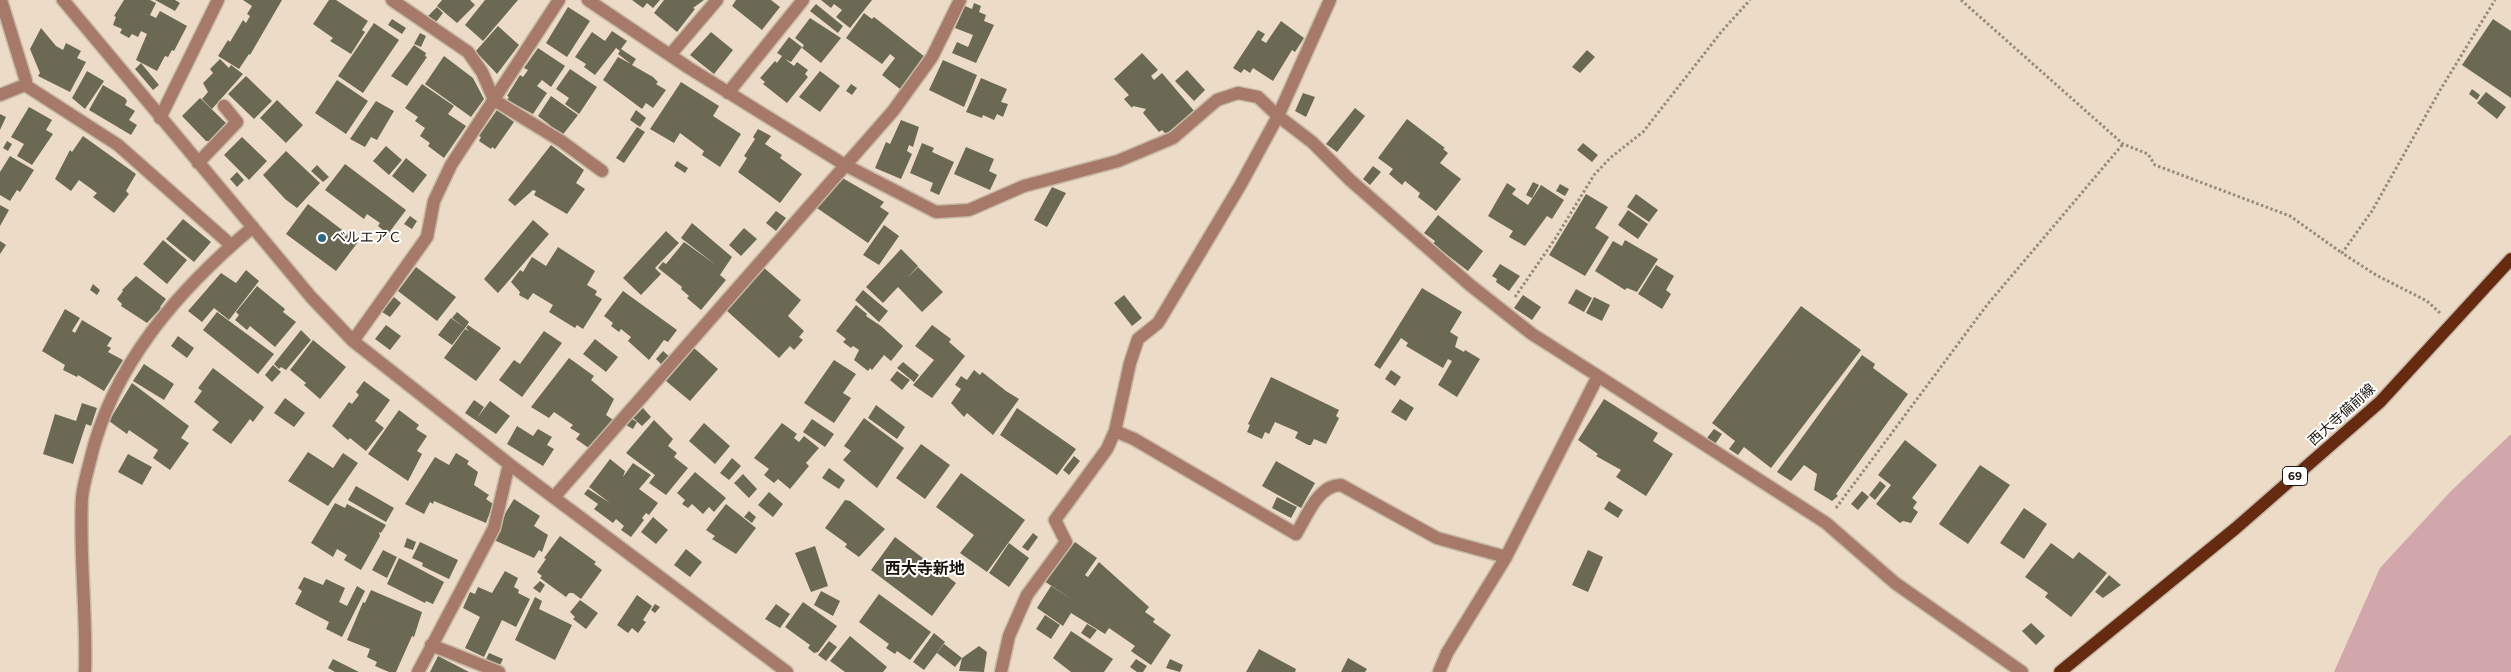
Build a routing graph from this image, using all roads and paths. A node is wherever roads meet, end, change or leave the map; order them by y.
1 (1, 0) edge
2 (63, 0) edge
3 (218, 0) edge
4 (392, 0) edge
5 (559, 0) edge
6 (588, 0) edge
7 (717, 0) edge
8 (803, 0) edge
9 (960, 0) edge
10 (1330, 0) edge
11 (1750, 0) edge
12 (1961, 0) edge
13 (2495, 0) edge
14 (670, 55) junction
15 (25, 85) junction
16 (728, 92) junction
17 (0, 95) edge
18 (494, 100) junction
19 (224, 106) dead end
20 (1278, 116) junction
21 (160, 118) junction
22 (2123, 144) junction
23 (198, 163) junction
24 (844, 165) junction
25 (602, 170) dead end
26 (253, 227) junction
27 (231, 245) junction
28 (2342, 252) junction
29 (2511, 259) edge
30 (1505, 312) junction
31 (2453, 324) junction
32 (352, 341) junction
33 (1598, 376) junction
34 (1115, 431) junction
35 (509, 464) junction
36 (555, 496) junction
37 (1826, 522) junction
38 (1506, 557) junction
39 (432, 645) junction
40 (84, 672) edge
41 (418, 672) edge
42 (499, 672) edge
43 (785, 672) edge
44 (1001, 672) edge
45 (1439, 672) edge
46 (2022, 672) edge
47 (2060, 672) edge

1 - 15 street
2 - 21 street
3 - 21 street
4 - 18 street
5 - 18 street
6 - 14 street
7 - 14 street
8 - 16 street
9 - 24 street
10 - 20 street
11 - 30 path
12 - 22 path
13 - 28 path
14 - 16 street
15 - 17 street
15 - 27 street
16 - 24 street
18 - 25 street
18 - 32 street
19 - 23 street
20 - 24 street
20 - 30 street
20 - 34 street
21 - 23 street
22 - 28 path
22 - 37 path
23 - 26 street
24 - 36 street
26 - 27 street
26 - 32 street
27 - 40 street
28 - 31 path
29 - 31 main road, 西大寺備前線 / 69
30 - 33 street
31 - 47 main road, 西大寺備前線 / 69
32 - 35 street
33 - 37 street
33 - 38 street
34 - 38 street
34 - 44 street
35 - 36 street
35 - 39 street
36 - 43 street
37 - 46 street
38 - 45 street
39 - 41 street
39 - 42 street

